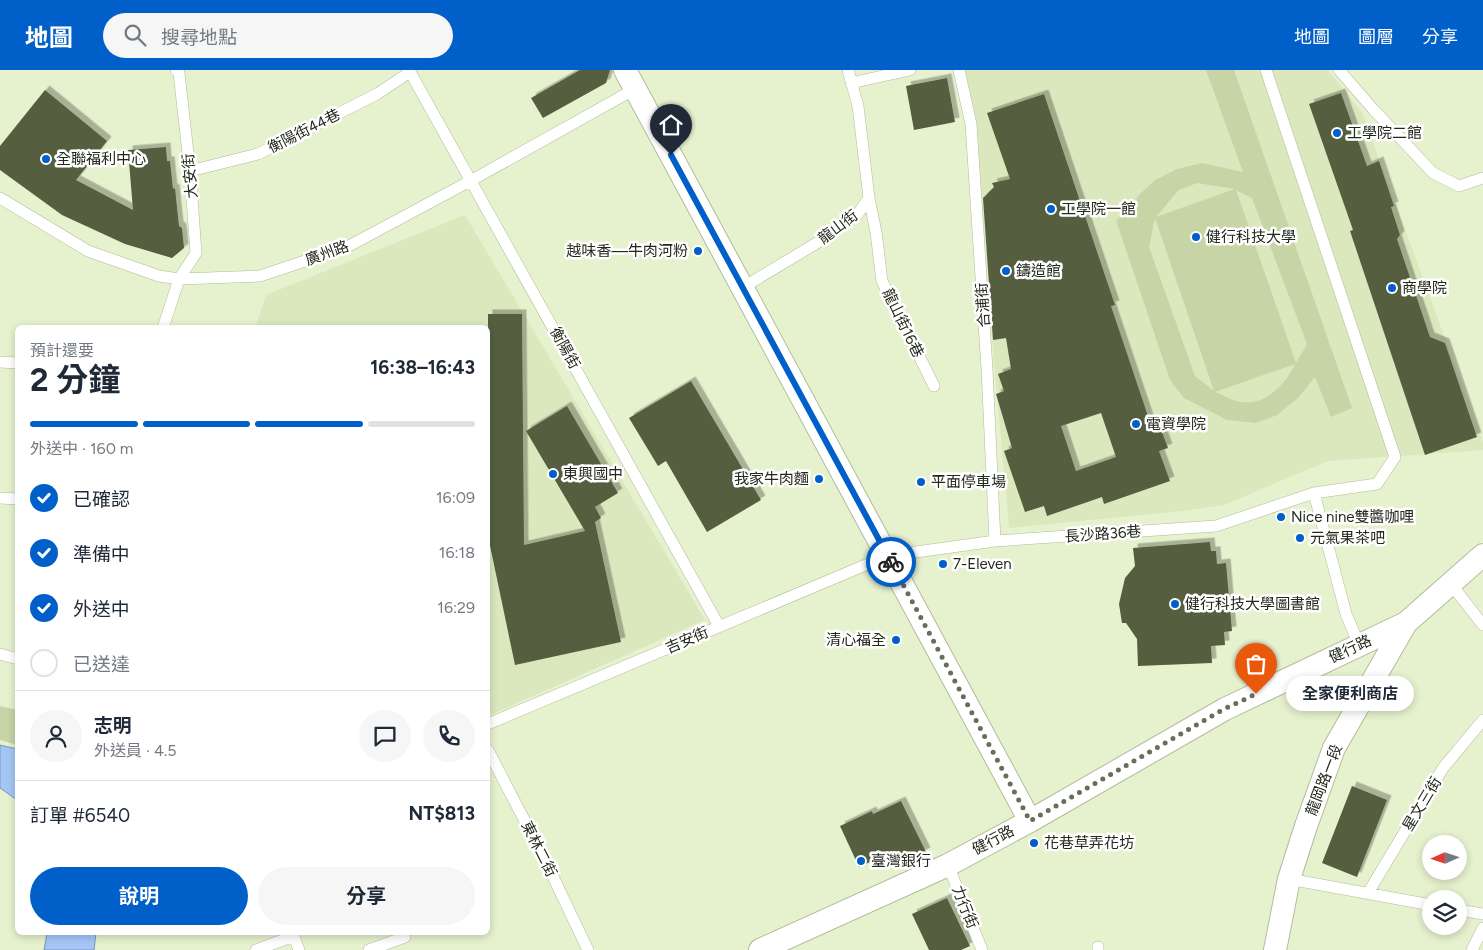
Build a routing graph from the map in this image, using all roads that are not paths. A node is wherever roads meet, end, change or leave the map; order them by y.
1 (176, 70) edge
2 (848, 70) edge
3 (910, 70) edge
4 (959, 70) edge
5 (1266, 70) edge
6 (1339, 70) edge
7 (410, 71) edge
8 (630, 80) edge
9 (851, 84) junction
10 (190, 171) junction
11 (1483, 178) edge
12 (472, 180) junction
13 (0, 198) edge
14 (869, 198) junction
15 (179, 279) junction
16 (742, 288) junction
17 (164, 325) edge
18 (0, 362) edge
19 (15, 363) edge
20 (934, 386) dead end
21 (1314, 493) junction
22 (0, 498) edge
23 (15, 499) edge
24 (995, 541) junction
25 (1483, 555) edge
26 (888, 556) junction
27 (1452, 584) junction
28 (1406, 623) junction
29 (1483, 625) edge
30 (719, 626) junction
31 (1359, 645) junction
32 (0, 654) edge
33 (15, 658) edge
34 (1483, 720) edge
35 (490, 723) edge
36 (490, 754) edge
37 (1030, 821) junction
38 (948, 865) junction
39 (1289, 879) junction
40 (1368, 893) junction
41 (1422, 903) edge
42 (1467, 911) edge
43 (1483, 914) edge
44 (1483, 928) edge
45 (291, 935) edge
46 (293, 935) edge
47 (405, 937) dead end
48 (256, 950) edge
49 (299, 950) edge
50 (369, 950) edge
51 (588, 950) edge
52 (760, 950) edge
53 (982, 950) edge
54 (1275, 950) edge
55 (1472, 950) edge

1 - 10 lane, 大安街
2 - 9 lane, 龍山街
3 - 9 lane
4 - 24 lane, 合浦街
5 - 21 lane, 長沙路36巷
6 - 11 lane
7 - 10 lane, 衡陽街44巷
7 - 12 lane, 衡陽街
8 - 12 lane, 廣州路
8 - 16 street
9 - 14 lane, 龍山街
10 - 15 lane, 大安街
12 - 15 lane, 廣州路
12 - 30 lane, 衡陽街
13 - 15 lane, 廣州路
14 - 16 lane, 龍山街
14 - 20 lane, 龍山街16巷
15 - 17 lane, 大安街
16 - 26 street
18 - 19 lane
21 - 24 lane, 長沙路36巷
21 - 31 lane
22 - 23 lane
24 - 26 lane, 長沙路36巷
25 - 27 street
26 - 30 lane, 吉安街
26 - 37 street
27 - 28 street
27 - 29 lane
28 - 31 street, 健行路
28 - 39 street, 龍岡路一段
30 - 35 lane, 吉安街
31 - 37 street, 健行路
32 - 33 lane
34 - 40 lane, 星文三街
36 - 51 lane, 東林二街
37 - 38 street, 健行路
38 - 52 street, 健行路
38 - 53 lane, 力行街
39 - 40 lane
39 - 54 street, 龍岡路一段
40 - 41 lane
42 - 43 lane
44 - 55 lane
45 - 48 lane
46 - 49 lane
47 - 50 lane

